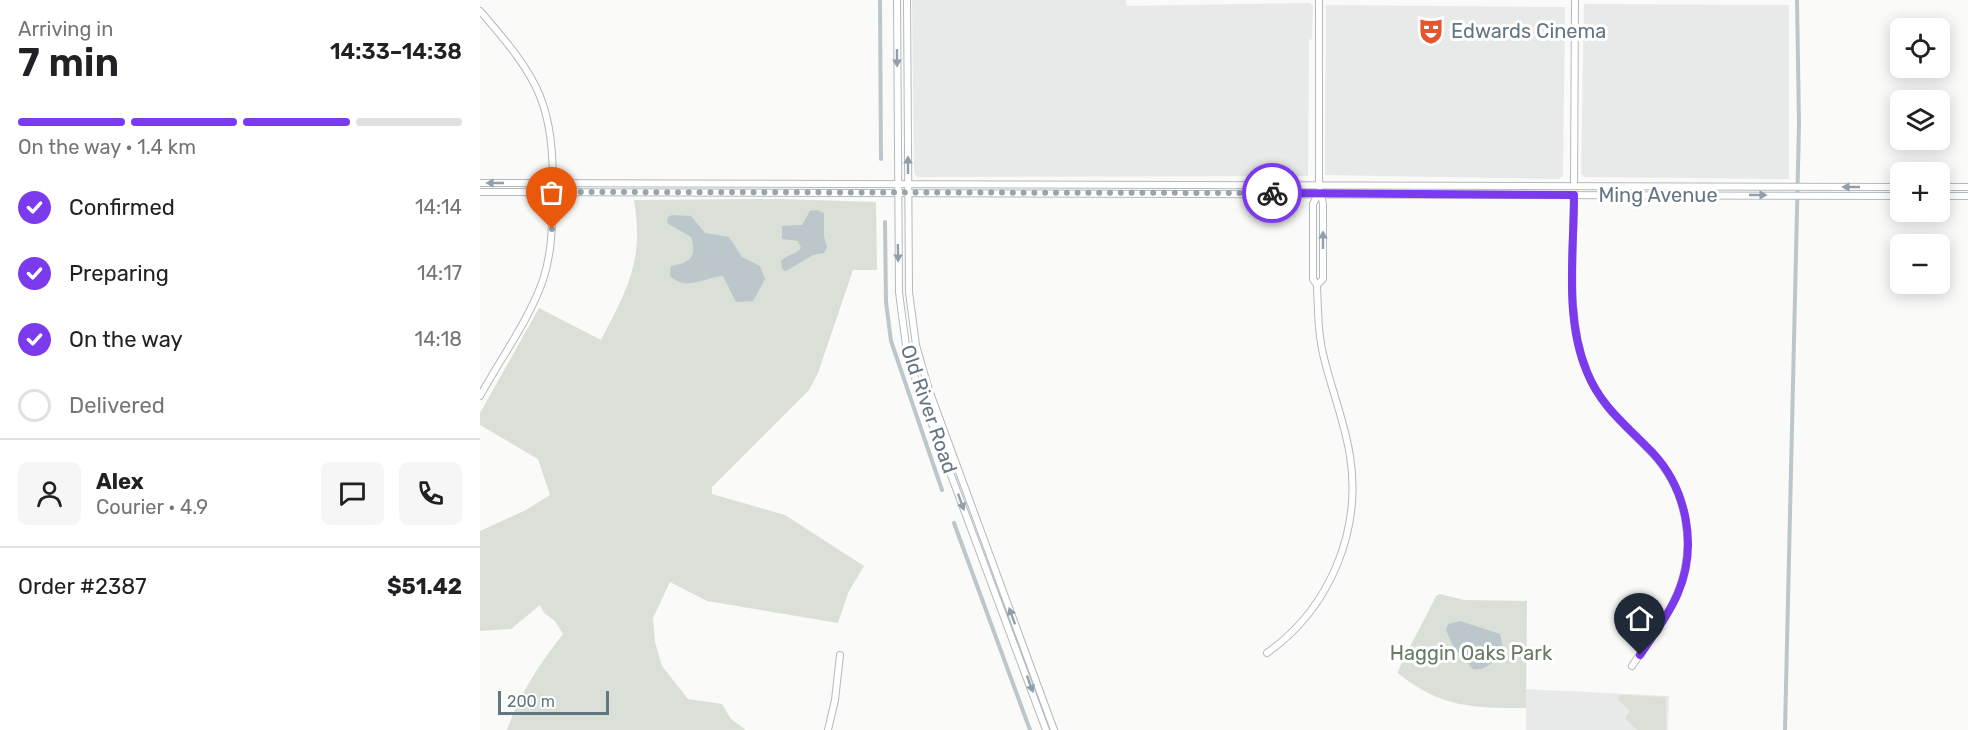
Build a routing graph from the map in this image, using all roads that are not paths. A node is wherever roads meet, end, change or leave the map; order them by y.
1 (897, 0) edge
2 (907, 0) edge
3 (1319, 0) edge
4 (1575, 0) edge
5 (480, 10) edge
6 (480, 183) edge
7 (552, 183) junction
8 (897, 184) junction
9 (908, 184) junction
10 (1319, 185) junction
11 (1574, 186) junction
12 (1732, 186) junction
13 (1890, 187) edge
14 (1950, 187) edge
15 (1968, 188) edge
16 (480, 192) edge
17 (553, 192) junction
18 (897, 192) junction
19 (908, 192) junction
20 (1319, 193) junction
21 (1574, 195) junction
22 (1698, 195) junction
23 (1890, 196) edge
24 (1950, 196) edge
25 (1968, 196) edge
26 (480, 396) edge
27 (1267, 653) dead end
28 (840, 655) dead end
29 (1632, 666) dead end
30 (828, 730) edge
31 (1046, 730) edge
32 (1054, 730) edge

1 -> 8 main road, Old River Road
9 -> 2 main road, Old River Road
3 - 10 main road
4 - 11 main road
5 - 7 main road
7 -> 6 main road, Ming Avenue
7 - 8 main road, Ming Avenue
7 - 17 main road
8 - 9 main road, Ming Avenue
8 - 18 main road, Old River Road
9 - 10 main road, Ming Avenue
9 - 19 main road, Old River Road
10 - 11 main road, Ming Avenue
10 - 20 main road
11 - 12 main road, Ming Avenue
13 -> 12 main road, Ming Avenue
12 - 22 main road
14 - 15 main road
16 - 17 main road, Ming Avenue
17 - 18 main road, Ming Avenue
17 - 26 main road
18 - 19 main road, Ming Avenue
18 -> 31 main road, Old River Road
19 - 20 main road, Ming Avenue
32 -> 19 main road, Old River Road
20 - 21 main road, Ming Avenue
20 - 27 main road
21 - 22 main road, Ming Avenue
21 - 29 main road
22 -> 23 main road, Ming Avenue
24 - 25 main road
28 - 30 main road

